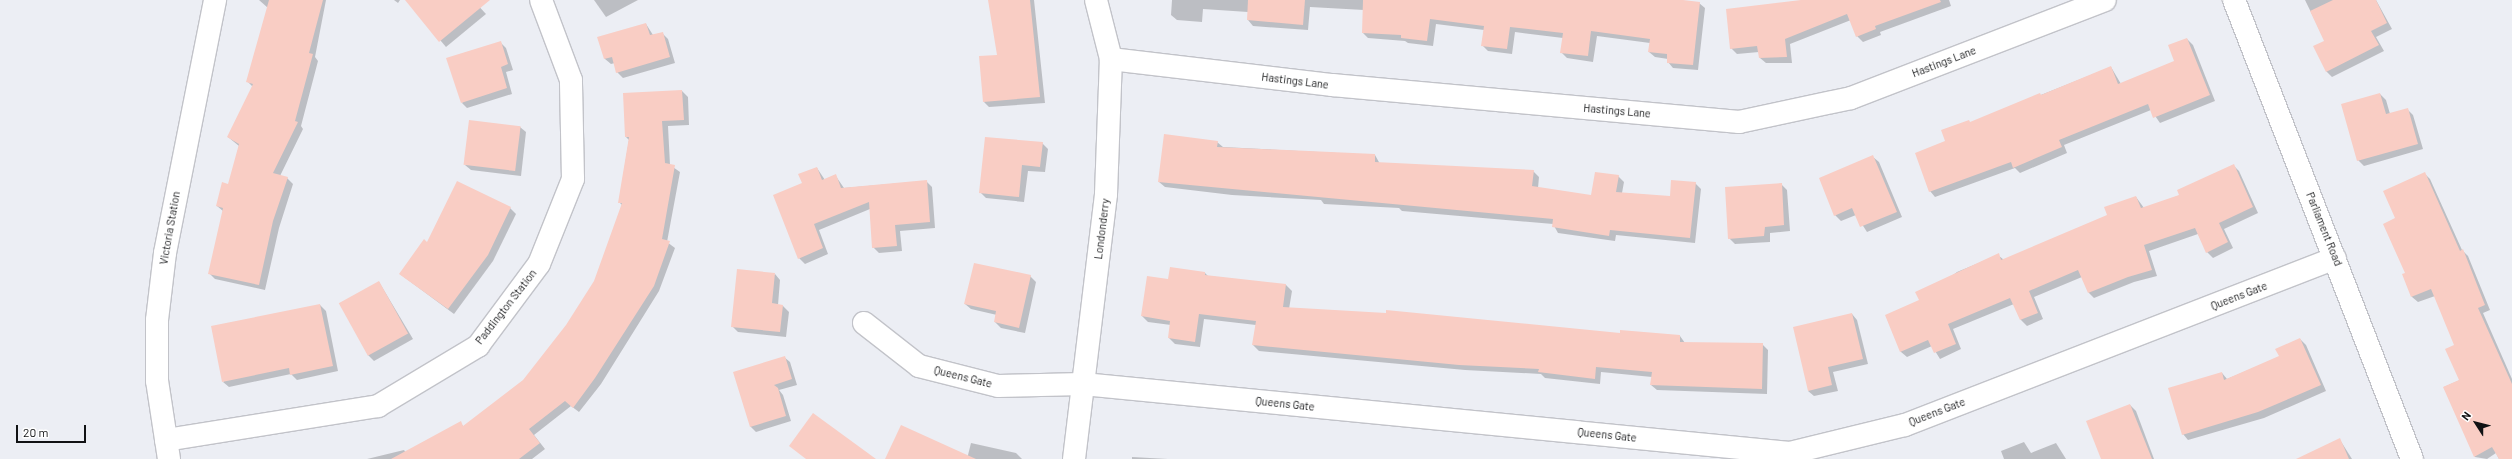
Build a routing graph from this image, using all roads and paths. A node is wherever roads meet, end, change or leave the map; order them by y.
1 (215, 0) edge
2 (541, 0) edge
3 (1096, 0) edge
4 (2105, 0) edge
5 (2234, 0) edge
6 (1110, 59) junction
7 (2335, 258) junction
8 (864, 323) dead end
9 (1083, 384) junction
10 (168, 450) edge
11 (1074, 459) edge
12 (2412, 459) edge

1 - 10 street, Victoria Station
2 - 10 street, Paddington Station
3 - 6 street, Londonderry
4 - 6 street, Hastings Lane
5 - 7 street, Parliament Road
6 - 9 street, Londonderry
7 - 9 street, Queens Gate
7 - 12 street, Parliament Road
8 - 9 street, Queens Gate
9 - 11 street, Londonderry

